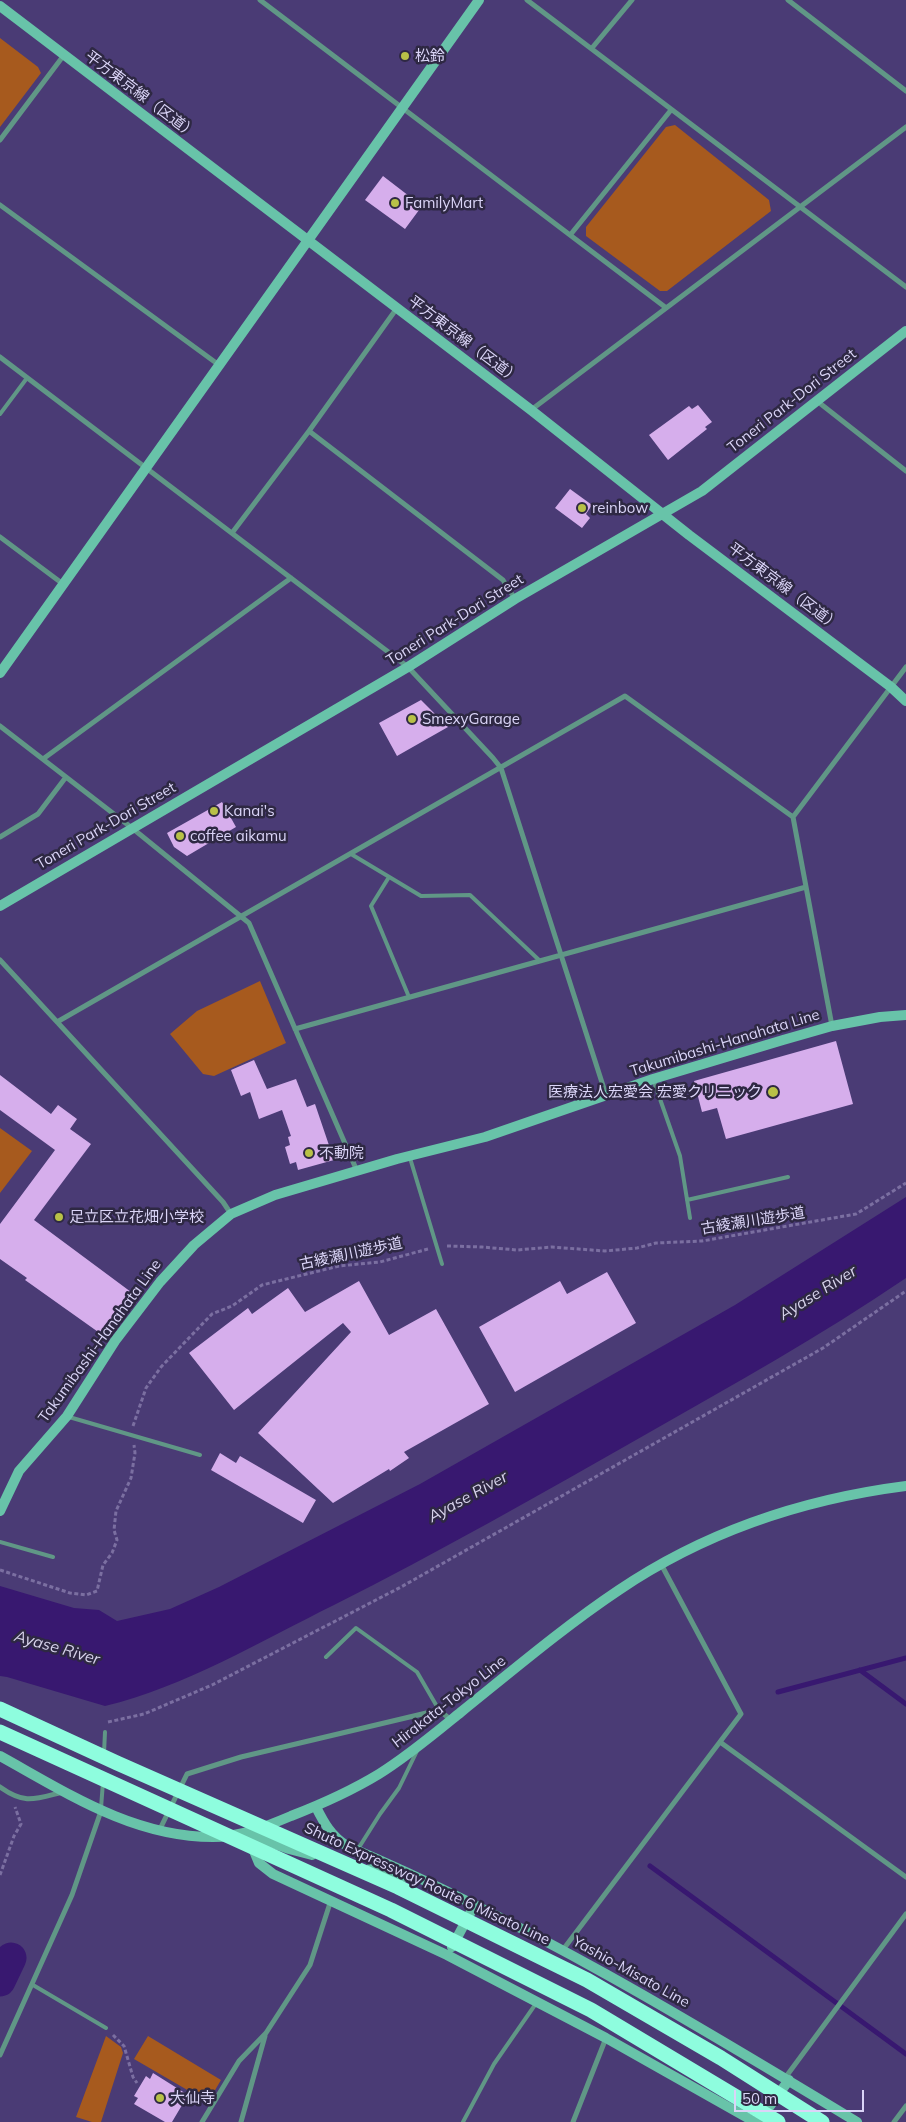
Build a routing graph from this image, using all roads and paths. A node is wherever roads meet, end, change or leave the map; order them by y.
1 (260, 0) edge
2 (479, 0) edge
3 (527, 0) edge
4 (632, 0) edge
5 (788, 0) edge
6 (3, 5) edge
7 (592, 48) junction
8 (64, 55) junction
9 (906, 91) edge
10 (404, 107) junction
11 (671, 110) junction
12 (906, 127) edge
13 (0, 140) edge
14 (0, 205) edge
15 (800, 207) junction
16 (571, 234) junction
17 (308, 240) junction
18 (906, 287) edge
19 (665, 307) junction
20 (397, 308) junction
21 (906, 331) edge
22 (0, 357) edge
23 (218, 365) junction
24 (27, 378) junction
25 (816, 401) junction
26 (531, 410) junction
27 (0, 414) edge
28 (309, 431) junction
29 (145, 468) junction
30 (906, 471) edge
31 (664, 514) junction
32 (232, 533) junction
33 (0, 537) edge
34 (291, 578) junction
35 (63, 584) junction
36 (515, 599) junction
37 (906, 667) edge
38 (408, 668) junction
39 (0, 673) edge
40 (891, 687) junction
41 (906, 701) edge
42 (0, 726) edge
43 (43, 759) junction
44 (501, 768) junction
45 (66, 777) junction
46 (793, 817) junction
47 (132, 828) junction
48 (0, 837) edge
49 (351, 854) junction
50 (389, 877) junction
51 (806, 887) junction
52 (0, 906) edge
53 (242, 916) junction
54 (562, 954) junction
55 (0, 960) edge
56 (538, 960) junction
57 (409, 997) junction
58 (906, 1015) edge
59 (57, 1022) junction
60 (832, 1026) junction
61 (295, 1029) junction
62 (653, 1079) junction
63 (606, 1095) junction
64 (409, 1156) junction
65 (357, 1172) junction
66 (788, 1177) dead end
67 (906, 1183) edge
68 (687, 1200) junction
69 (231, 1214) junction
70 (690, 1218) dead end
71 (436, 1248) junction
72 (442, 1264) dead end
73 (906, 1291) edge
74 (67, 1416) junction
75 (133, 1435) junction
76 (200, 1455) dead end
77 (906, 1486) edge
78 (0, 1511) edge
79 (0, 1542) edge
80 (53, 1557) dead end
81 (661, 1564) junction
82 (0, 1570) edge
83 (326, 1657) dead end
84 (0, 1709) edge
85 (439, 1710) junction
86 (452, 1720) junction
87 (0, 1732) edge
88 (105, 1732) joint
89 (720, 1742) junction
90 (421, 1744) junction
91 (0, 1756) edge
92 (104, 1762) dead end
93 (103, 1772) dead end
94 (0, 1787) edge
95 (64, 1792) junction
96 (10, 1794) junction
97 (316, 1807) junction
98 (101, 1811) junction
99 (159, 1831) junction
100 (247, 1834) junction
101 (357, 1850) junction
102 (0, 1876) edge
103 (906, 1877) edge
104 (425, 1882) junction
105 (331, 1900) junction
106 (474, 1906) junction
107 (906, 1914) edge
108 (562, 1951) junction
109 (447, 1955) junction
110 (33, 1985) junction
111 (537, 2002) junction
112 (108, 2030) joint
113 (266, 2033) junction
114 (606, 2038) junction
115 (0, 2055) edge
116 (787, 2079) junction
117 (137, 2083) dead end
118 (906, 2106) edge
119 (202, 2122) edge
120 (241, 2122) edge
121 (463, 2122) edge
122 (574, 2122) edge
123 (756, 2122) edge
124 (778, 2122) edge
125 (822, 2122) edge
126 (857, 2122) edge
127 (894, 2122) edge

1 - 10 street
2 - 10 main road
3 - 7 street
4 - 7 street
5 - 9 street
6 - 8 main road, 平方東京線（区道）
7 - 11 street
8 - 13 street
8 - 17 main road, 平方東京線（区道）
10 - 16 street
10 - 17 main road
11 - 15 street
11 - 16 street
12 - 15 street
14 - 23 street
15 - 18 street
15 - 19 street
16 - 19 street
17 - 20 main road, 平方東京線（区道）
17 - 23 main road
19 - 26 street
20 - 26 main road, 平方東京線（区道）
20 - 28 street
21 - 25 main road, Toneri Park-Dori Street
22 - 24 street
23 - 29 main road
24 - 27 lane
24 - 29 street
25 - 30 street
25 - 31 main road, Toneri Park-Dori Street
26 - 31 main road, 平方東京線（区道）
28 - 32 street
28 - 36 street
29 - 32 street
29 - 35 main road
31 - 36 main road, Toneri Park-Dori Street
31 - 40 main road, 平方東京線（区道）
32 - 34 street
33 - 35 street
34 - 38 street
34 - 43 street
35 - 39 main road
36 - 38 main road, Toneri Park-Dori Street
37 - 40 street
38 - 44 street
38 - 47 main road, Toneri Park-Dori Street
40 - 41 main road, 平方東京線（区道）
40 - 46 street
42 - 43 street
43 - 45 street
44 - 46 street
44 - 49 street
44 - 54 street
45 - 47 street
45 - 48 street
46 - 51 street
47 - 52 main road, Toneri Park-Dori Street
47 - 53 street
49 - 50 lane
49 - 53 street
50 - 56 lane
50 - 57 lane
51 - 54 street
51 - 60 street
53 - 59 street
53 - 61 street
54 - 56 street
54 - 63 street
55 - 59 street
56 - 57 street
57 - 61 street
58 - 60 main road, Takumibashi-Hanahata Line
59 - 69 street
60 - 62 main road, Takumibashi-Hanahata Line
61 - 65 street
62 - 63 main road, Takumibashi-Hanahata Line
62 - 68 lane
63 - 64 main road, Takumibashi-Hanahata Line
64 - 65 main road, Takumibashi-Hanahata Line
64 - 71 lane
65 - 69 main road, Takumibashi-Hanahata Line
66 - 68 lane
67 - 71 path, 古綾瀬川遊歩道
68 - 70 lane
69 - 74 main road, Takumibashi-Hanahata Line
71 - 72 lane
71 - 75 path, 古綾瀬川遊歩道
73 - 88 path
74 - 75 lane
74 - 78 main road, Takumibashi-Hanahata Line
75 - 76 lane
75 - 82 path, 古綾瀬川遊歩道
77 - 81 main road, Hirakata-Tokyo Line
79 - 80 lane
81 - 86 main road, Hirakata-Tokyo Line
81 - 89 street
83 - 85 lane
84 - 125 highway, Shuto Expressway Route 6 Misato Line, bridge
85 - 86 street
85 - 99 street
86 - 90 main road, Hirakata-Tokyo Line
87 - 124 highway, bridge
88 - 92 lane
89 - 103 street
89 - 108 street
90 - 97 main road, Hirakata-Tokyo Line
90 - 101 lane
91 - 95 main road, Hirakata-Tokyo Line
93 - 98 lane
94 - 96 street
95 - 96 street
95 - 98 main road, Hirakata-Tokyo Line
96 - 102 path
97 - 100 main road, Hirakata-Tokyo Line
97 - 101 main road, Yashio-Misato Line
98 - 99 main road, Hirakata-Tokyo Line
98 - 110 street
99 - 100 main road, Hirakata-Tokyo Line
100 - 104 main road
100 - 105 main road
101 - 104 main road, Yashio-Misato Line
104 - 106 main road, Yashio-Misato Line
105 - 109 main road
105 - 113 street
106 - 108 main road, Yashio-Misato Line
106 - 109 main road
107 - 116 street
108 - 116 main road, Yashio-Misato Line
109 - 111 main road
110 - 112 lane
110 - 115 street
111 - 114 main road
111 - 121 lane
112 - 117 path
113 - 119 street
113 - 120 street
114 - 122 street
114 - 123 main road
116 - 123 main road
116 - 126 main road, Yashio-Misato Line
118 - 127 street

